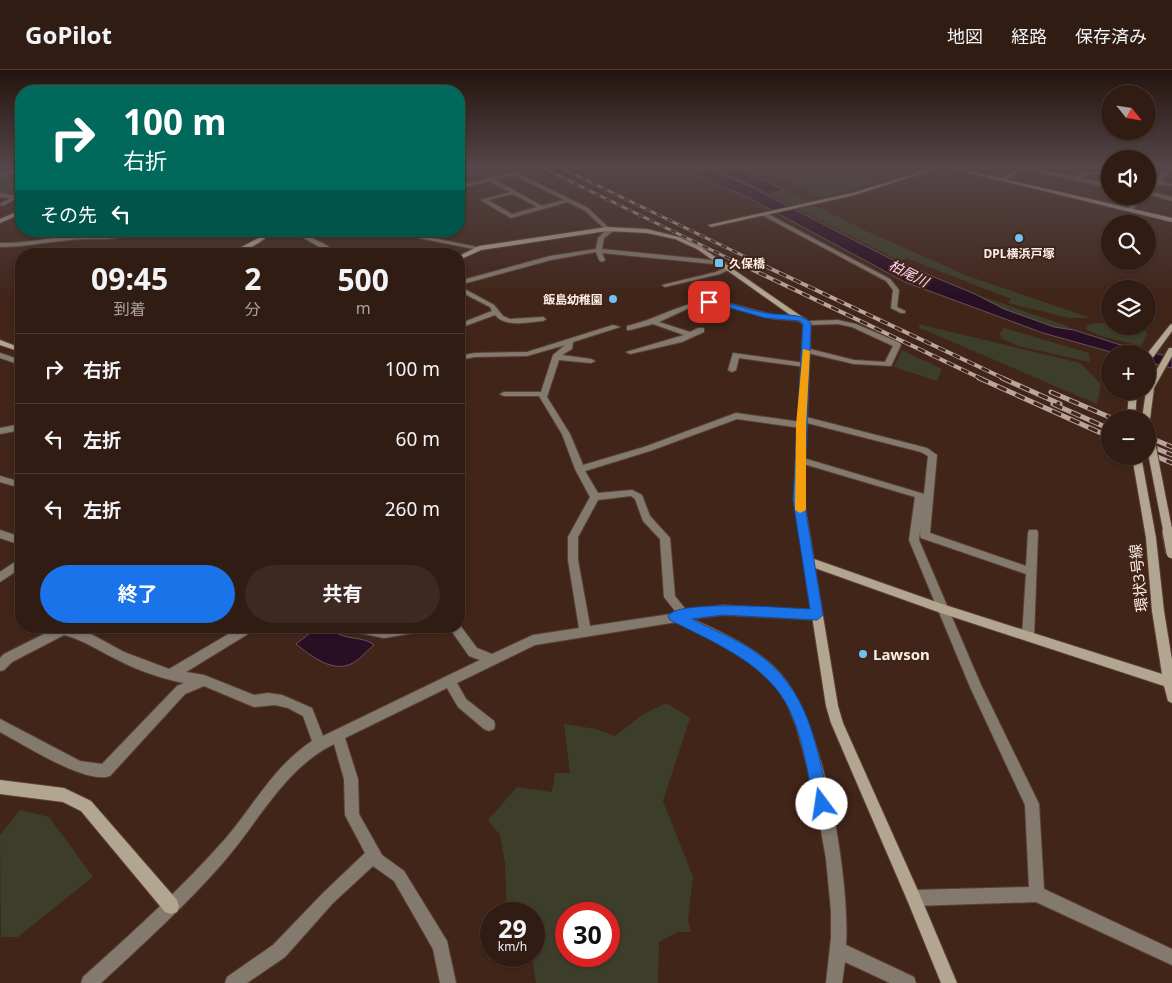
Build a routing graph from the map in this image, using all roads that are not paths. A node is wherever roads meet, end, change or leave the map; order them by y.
1 (500, 210) edge
2 (536, 210) edge
3 (587, 210) edge
4 (782, 210) edge
5 (1129, 210) edge
6 (766, 213) junction
7 (15, 215) edge
8 (1172, 220) edge
9 (0, 221) edge
10 (711, 225) dead end
11 (610, 229) junction
12 (88, 237) edge
13 (88, 237) edge
14 (118, 237) edge
15 (264, 237) edge
16 (306, 237) edge
17 (420, 237) edge
18 (0, 245) edge
19 (243, 248) edge
20 (325, 248) edge
21 (479, 248) junction
22 (598, 251) junction
23 (465, 255) edge
24 (602, 260) dead end
25 (727, 265) junction
26 (465, 285) edge
27 (665, 285) dead end
28 (465, 290) edge
29 (496, 312) junction
30 (903, 312) dead end
31 (543, 319) dead end
32 (805, 321) junction
33 (654, 322) junction
34 (465, 324) edge
35 (616, 327) dead end
36 (630, 328) dead end
37 (1171, 329) edge
38 (701, 330) dead end
39 (690, 335) junction
40 (0, 342) edge
41 (569, 342) junction
42 (1156, 347) edge
43 (15, 348) edge
44 (806, 350) junction
45 (1172, 350) edge
46 (630, 352) dead end
47 (0, 354) edge
48 (465, 357) edge
49 (557, 357) junction
50 (15, 360) edge
51 (591, 361) dead end
52 (805, 365) junction
53 (732, 370) dead end
54 (504, 394) dead end
55 (543, 394) junction
56 (1147, 410) edge
57 (802, 422) junction
58 (15, 428) edge
59 (0, 431) edge
60 (800, 460) junction
61 (1138, 465) edge
62 (1155, 465) edge
63 (580, 469) junction
64 (0, 479) edge
65 (15, 483) edge
66 (595, 497) junction
67 (1033, 533) dead end
68 (0, 534) edge
69 (15, 539) edge
70 (1172, 553) edge
71 (808, 561) junction
72 (15, 567) edge
73 (1031, 572) junction
74 (0, 578) edge
75 (941, 608) junction
76 (817, 615) junction
77 (679, 616) junction
78 (586, 632) junction
79 (57, 633) edge
80 (89, 633) edge
81 (240, 633) edge
82 (459, 633) edge
83 (1028, 636) junction
84 (490, 659) junction
85 (0, 666) edge
86 (170, 675) junction
87 (204, 680) junction
88 (449, 680) junction
89 (1170, 683) edge
90 (1172, 697) edge
91 (0, 725) edge
92 (489, 725) dead end
93 (338, 736) junction
94 (319, 744) junction
95 (0, 787) edge
96 (374, 856) junction
97 (1037, 894) junction
98 (914, 898) junction
99 (171, 906) junction
100 (838, 950) junction
101 (1172, 957) edge
102 (89, 983) edge
103 (233, 983) edge
104 (448, 983) edge
105 (834, 983) edge
106 (908, 983) edge
107 (949, 983) edge

1 - 2 street
3 - 11 street
4 - 6 street
5 - 8 street
6 - 10 street
6 - 30 street
7 - 9 street
11 - 21 street
11 - 22 street
11 - 25 street
12 - 18 street
13 - 14 street
15 - 19 street
16 - 20 street
17 - 21 street
21 - 23 street
22 - 24 street
22 - 25 street
22 - 26 street
25 - 27 street
25 - 32 street
28 - 29 street
29 - 31 street
29 - 34 street
32 - 33 street
32 - 44 street
32 - 44 street
33 - 36 street
33 - 39 street
35 - 41 street
37 - 42 street
38 - 39 street
39 - 46 street
40 - 43 street
41 - 48 street
41 - 49 street
44 - 52 street
45 - 56 street
47 - 50 street
49 - 51 street
49 - 55 street
52 - 53 street
52 - 57 street
54 - 55 street
55 - 63 street
57 - 60 street
57 - 63 street
57 - 73 street
58 - 59 street
60 - 71 street
60 - 75 street
61 - 89 street, 環状3号線
62 - 70 street, bridge
63 - 66 street
64 - 65 street
66 - 77 street
66 - 78 street
67 - 73 street
68 - 69 street
71 - 75 street
71 - 76 street
72 - 74 street
73 - 83 street
75 - 83 street
75 - 97 street
76 - 77 street
76 - 98 street
77 - 78 street
77 - 100 street
78 - 84 street
79 - 85 street
80 - 86 street
81 - 86 street
82 - 84 street
83 - 89 street
84 - 88 street
86 - 87 street
87 - 91 street
87 - 94 street
88 - 92 street
88 - 93 street
89 - 90 street, 環状3号線
93 - 94 street
93 - 96 street
94 - 99 street
95 - 99 street
96 - 103 street
96 - 104 street
97 - 98 street
97 - 101 street
98 - 107 street
99 - 102 street
100 - 105 street
100 - 106 street

